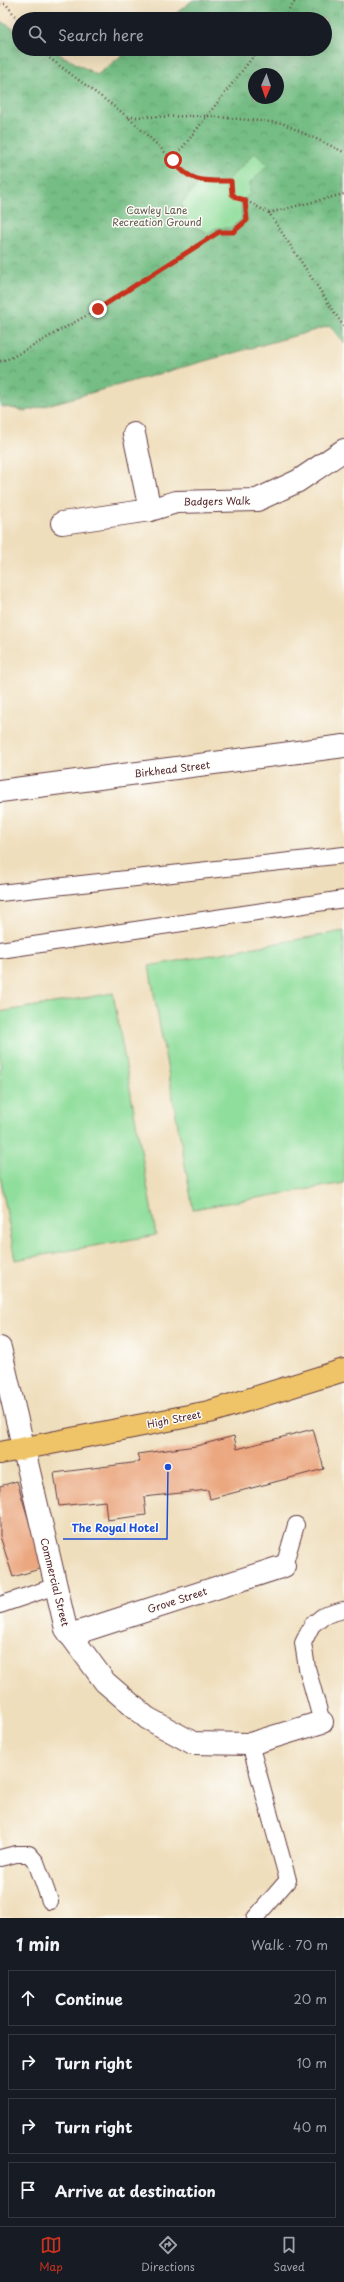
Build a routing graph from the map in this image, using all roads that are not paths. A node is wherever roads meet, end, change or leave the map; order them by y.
1 (134, 434) dead end
2 (344, 450) edge
3 (150, 510) junction
4 (62, 523) dead end
5 (344, 746) edge
6 (0, 791) edge
7 (344, 855) edge
8 (0, 894) edge
9 (344, 899) edge
10 (0, 950) edge
11 (0, 1348) edge
12 (344, 1370) edge
13 (22, 1449) junction
14 (0, 1453) edge
15 (296, 1525) dead end
16 (284, 1566) joint
17 (56, 1586) junction
18 (0, 1605) edge
19 (343, 1610) edge
20 (70, 1635) junction
21 (322, 1722) joint
22 (250, 1744) junction
23 (0, 1858) edge
24 (50, 1901) dead end
25 (255, 1918) edge

1 - 3 street
2 - 3 street, Badgers Walk
3 - 4 street, Badgers Walk
5 - 6 street, Birkhead Street
7 - 8 lane
9 - 10 lane
11 - 13 street, Commercial Street
12 - 13 main road, High Street
13 - 14 main road, High Street
13 - 17 street, Commercial Street
15 - 16 lane
16 - 20 street, Grove Street
17 - 18 lane
17 - 20 street, Commercial Street
19 - 21 lane
20 - 22 street, Commercial Street
21 - 22 street, Commercial Street
22 - 25 lane
23 - 24 lane

